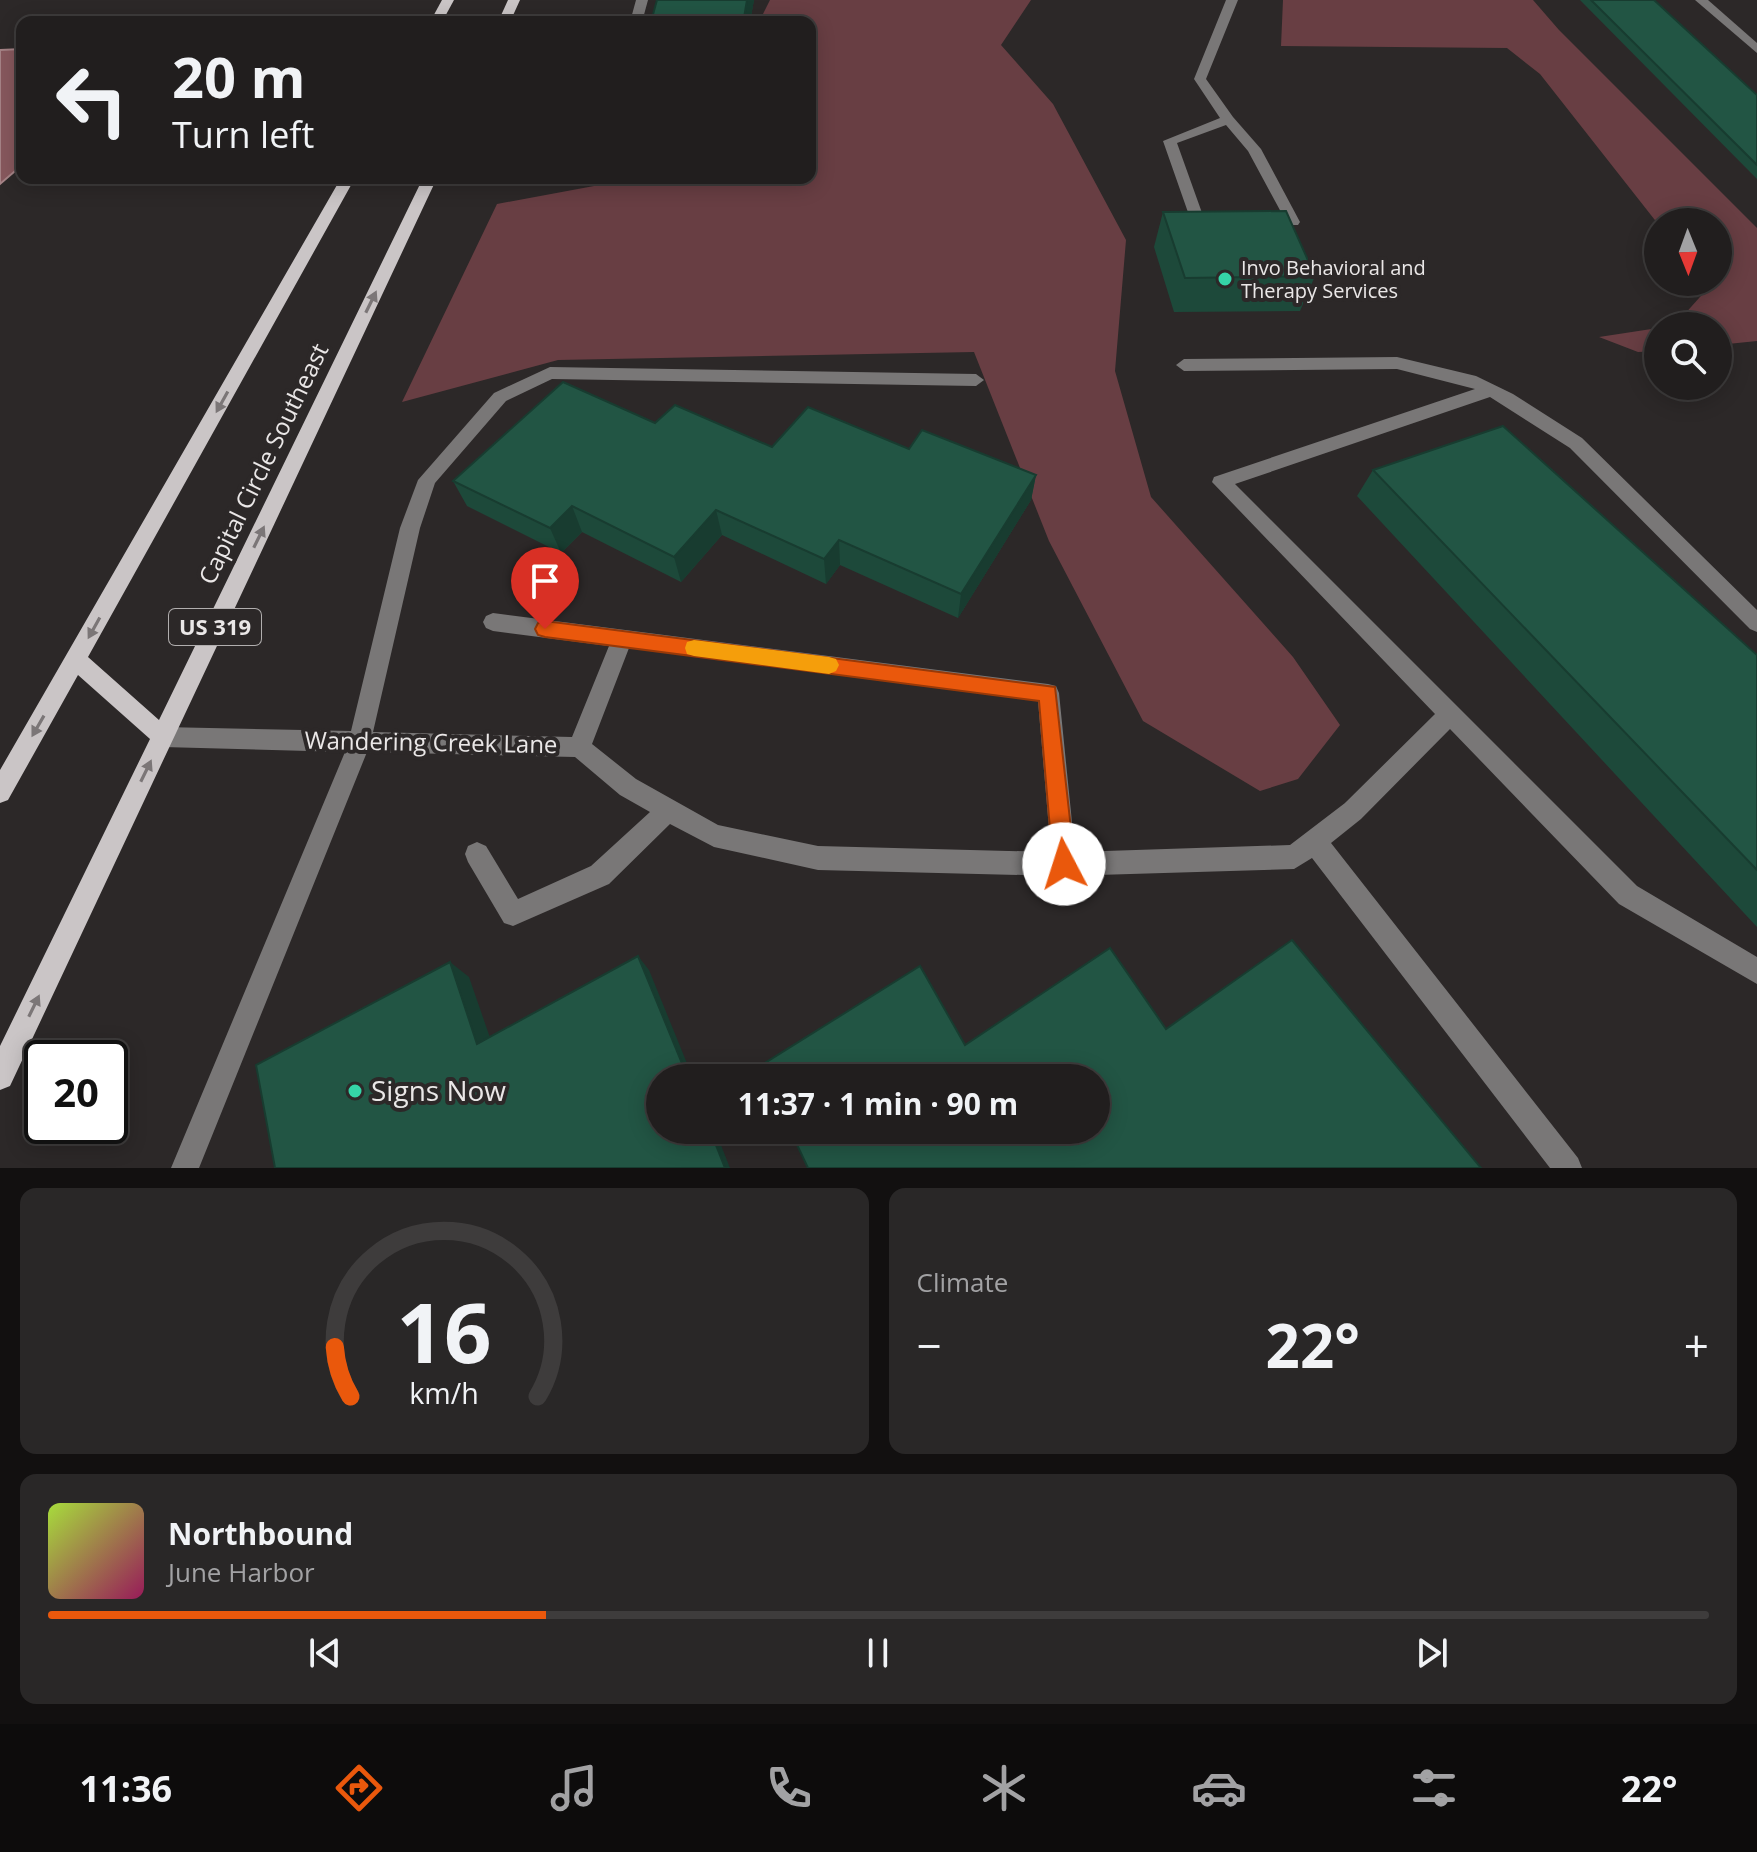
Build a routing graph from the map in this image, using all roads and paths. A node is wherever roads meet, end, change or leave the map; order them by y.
1 (1232, 0) edge
2 (1701, 0) edge
3 (1757, 49) edge
4 (1228, 120) junction
5 (345, 184) edge
6 (427, 184) edge
7 (1293, 222) edge
8 (1205, 241) edge
9 (1184, 365) dead end
10 (976, 380) dead end
11 (1491, 390) junction
12 (493, 622) dead end
13 (1757, 623) edge
14 (622, 639) junction
15 (76, 660) junction
16 (1450, 714) junction
17 (163, 737) junction
18 (360, 742) junction
19 (579, 747) junction
20 (0, 792) edge
21 (668, 810) junction
22 (1304, 849) junction
23 (477, 854) dead end
24 (1064, 864) junction
25 (1757, 971) edge
26 (0, 1076) edge
27 (185, 1168) edge
28 (1568, 1168) edge

1 - 4 street
2 - 3 street
4 - 7 street
4 - 8 street
5 -> 15 main road
17 -> 6 main road, Capital Circle Southeast / US 319
9 - 11 street
10 - 18 street
11 - 13 street
11 - 16 street
12 - 14 street
14 - 19 street
14 - 24 street
15 - 17 main road
15 -> 20 main road
16 - 22 street
16 - 25 street
17 - 18 street, Wandering Creek Lane
26 -> 17 main road, Capital Circle Southeast / US 319
18 - 19 street, Wandering Creek Lane
18 - 27 street
19 - 21 street, Wandering Creek Lane
21 - 23 street
21 - 24 street, Wandering Creek Lane
22 - 24 street, Wandering Creek Lane
22 - 28 street

